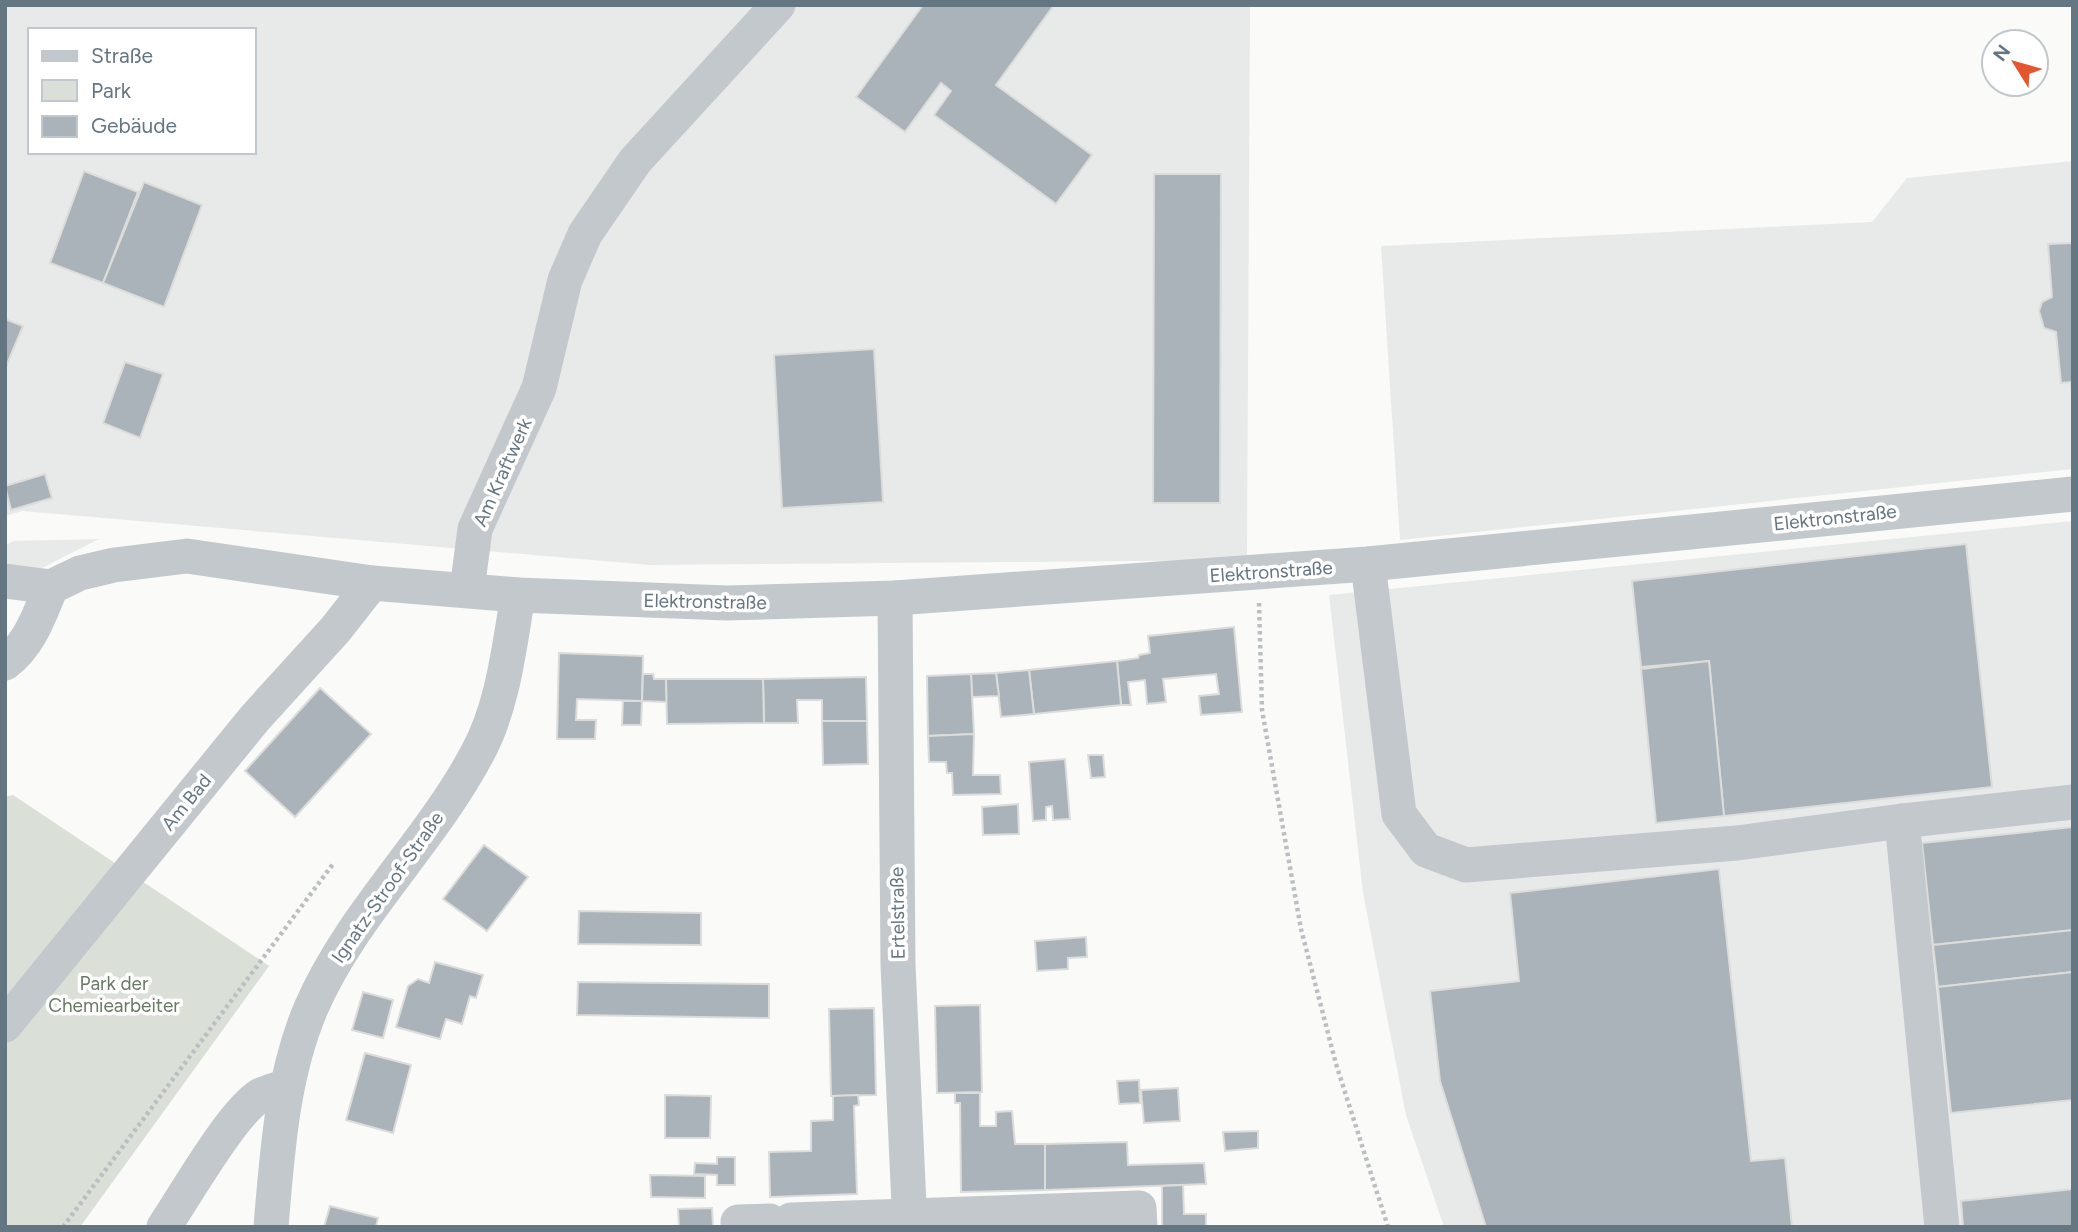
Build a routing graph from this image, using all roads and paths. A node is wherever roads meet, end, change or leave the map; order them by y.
1 (778, 5) edge
2 (2073, 494) edge
3 (1368, 564) junction
4 (1259, 571) junction
5 (5, 581) edge
6 (372, 583) junction
7 (51, 587) junction
8 (467, 590) junction
9 (518, 595) junction
10 (895, 598) junction
11 (5, 663) edge
12 (2073, 802) edge
13 (1902, 821) junction
14 (333, 864) dead end
15 (5, 1025) edge
16 (287, 1086) junction
17 (910, 1222) edge
18 (766, 1223) edge
19 (63, 1227) edge
20 (164, 1227) edge
21 (271, 1227) edge
22 (1140, 1227) edge
23 (1388, 1227) edge
24 (1942, 1227) edge

1 - 8 street, Am Kraftwerk
2 - 3 street, Elektronstraße
3 - 4 street, Elektronstraße
3 - 13 street
4 - 10 street, Elektronstraße
4 - 23 path
5 - 7 street
6 - 7 street
6 - 8 street
6 - 15 street, Am Bad
7 - 11 street
8 - 9 street, Elektronstraße
9 - 10 street, Elektronstraße
9 - 16 street, Ignatz-Stroof-Straße
10 - 17 street, Ertelstraße
12 - 13 street
13 - 24 street
14 - 19 path
16 - 20 street
16 - 21 street, Ignatz-Stroof-Straße
17 - 18 street
17 - 22 street

